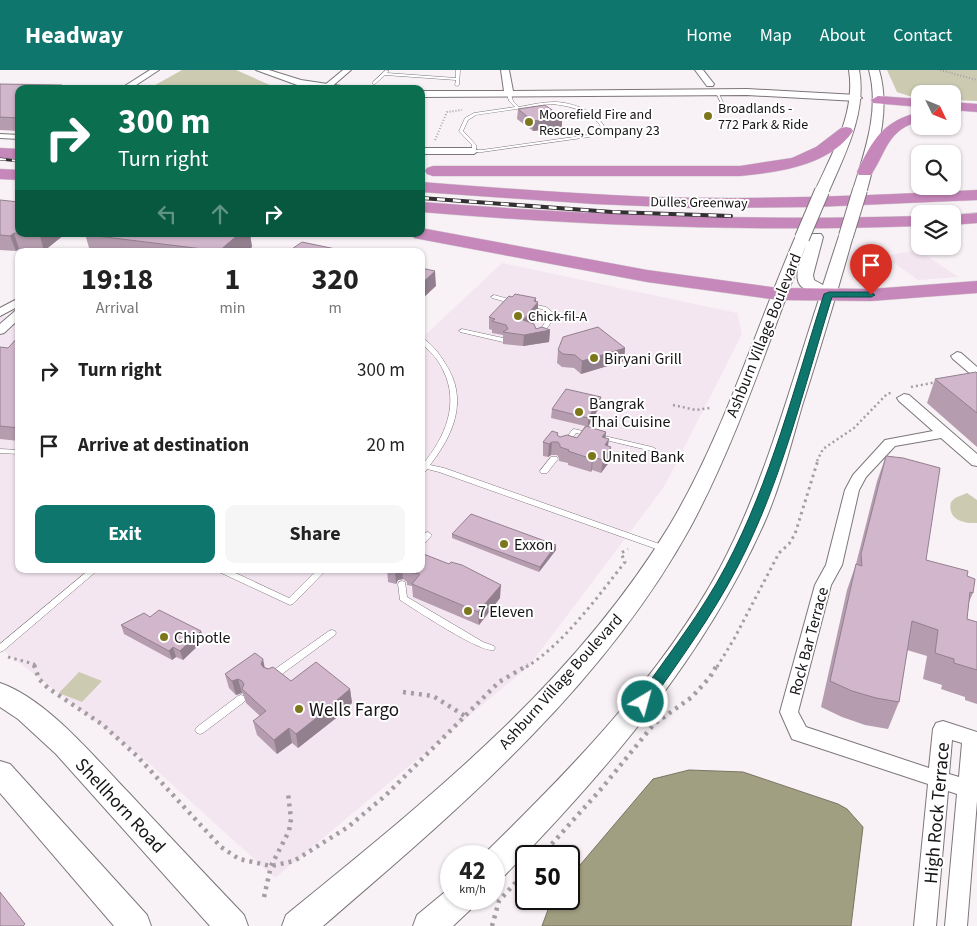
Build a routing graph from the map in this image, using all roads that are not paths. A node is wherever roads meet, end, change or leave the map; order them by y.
1 (154, 70) edge
2 (260, 70) edge
3 (347, 70) edge
4 (388, 70) edge
5 (458, 70) edge
6 (505, 70) edge
7 (699, 70) edge
8 (854, 70) edge
9 (874, 70) edge
10 (384, 74) junction
11 (458, 79) junction
12 (374, 83) dead end
13 (710, 84) junction
14 (130, 85) edge
15 (310, 85) edge
16 (329, 85) edge
17 (457, 85) dead end
18 (691, 92) junction
19 (716, 92) junction
20 (747, 92) junction
21 (425, 94) edge
22 (509, 94) junction
23 (857, 98) junction
24 (878, 100) junction
25 (911, 102) edge
26 (961, 107) edge
27 (518, 108) junction
28 (977, 108) edge
29 (726, 110) dead end
30 (961, 114) edge
31 (977, 115) edge
32 (911, 118) edge
33 (846, 131) junction
34 (0, 136) edge
35 (15, 136) edge
36 (425, 150) edge
37 (474, 151) junction
38 (0, 152) edge
39 (15, 154) edge
40 (425, 171) edge
41 (865, 172) junction
42 (0, 174) edge
43 (15, 175) edge
44 (425, 186) edge
45 (977, 190) edge
46 (977, 195) edge
47 (882, 200) junction
48 (425, 207) edge
49 (977, 218) edge
50 (961, 219) edge
51 (911, 222) edge
52 (425, 235) edge
53 (809, 237) junction
54 (977, 287) edge
55 (778, 294) junction
56 (829, 294) junction
57 (494, 297) dead end
58 (15, 303) edge
59 (0, 312) edge
60 (15, 317) edge
61 (0, 330) edge
62 (462, 331) dead end
63 (538, 337) edge
64 (503, 340) edge
65 (425, 342) edge
66 (958, 356) dead end
67 (977, 373) edge
68 (901, 392) road end
69 (944, 433) junction
70 (562, 448) edge
71 (652, 450) dead end
72 (0, 451) edge
73 (15, 452) edge
74 (554, 459) dead end
75 (977, 462) edge
76 (425, 464) edge
77 (425, 468) edge
78 (544, 471) dead end
79 (428, 535) dead end
80 (425, 538) edge
81 (666, 549) junction
82 (90, 573) edge
83 (228, 573) edge
84 (319, 573) edge
85 (402, 584) dead end
86 (332, 633) dead end
87 (492, 648) dead end
88 (0, 649) edge
89 (272, 678) edge
90 (0, 694) edge
91 (242, 700) edge
92 (200, 730) dead end
93 (974, 739) edge
94 (0, 773) edge
95 (939, 780) junction
96 (968, 789) junction
97 (505, 854) edge
98 (447, 910) edge
99 (135, 926) edge
100 (232, 926) edge
101 (298, 926) edge
102 (429, 926) edge
103 (925, 926) edge
104 (956, 926) edge

1 - 14 street
2 - 15 street
3 - 16 street
4 - 10 lane
5 - 11 lane
6 - 22 street
7 - 13 street
8 - 23 main road
9 - 24 main road
10 - 11 lane
10 - 12 lane
11 - 17 lane
13 - 18 street
13 - 20 street
18 - 19 street
18 - 22 street
19 - 20 street
19 - 29 lane
20 - 23 street
21 - 22 street
22 - 27 lane
23 - 24 main road
23 - 33 main road
24 - 25 highway
24 - 41 main road
26 - 28 highway
27 - 37 lane
27 - 37 lane
30 - 31 highway
32 - 41 highway
33 - 40 highway
33 - 53 main road, Ashburn Village Boulevard, bridge
34 - 35 street
36 - 37 street
38 - 39 highway
41 - 56 main road, bridge
42 - 43 highway
44 - 47 highway, Dulles Greenway
45 - 47 highway
46 - 47 highway, Dulles Greenway
48 - 51 highway, Dulles Greenway
49 - 50 highway
52 - 55 highway
53 - 55 main road, Ashburn Village Boulevard
53 - 56 main road
54 - 56 highway
55 - 56 highway
55 - 81 main road, Ashburn Village Boulevard
56 - 97 main road
57 - 63 lane
58 - 59 street
60 - 61 street
62 - 64 lane
65 - 76 lane
66 - 67 street
68 - 69 street
69 - 75 street
69 - 95 street, Rock Bar Terrace
70 - 71 lane
72 - 73 lane
74 - 78 lane
77 - 81 lane
79 - 80 lane
81 - 101 main road, Ashburn Village Boulevard
82 - 88 lane
83 - 84 lane
85 - 87 lane
86 - 89 lane
90 - 100 main road, Shellhorn Road
91 - 92 lane
93 - 95 street, High Rock Terrace
93 - 96 street, High Rock Terrace
94 - 99 main road
95 - 96 street, Rock Bar Terrace
95 - 103 street, High Rock Terrace
96 - 104 street, High Rock Terrace
98 - 102 main road

